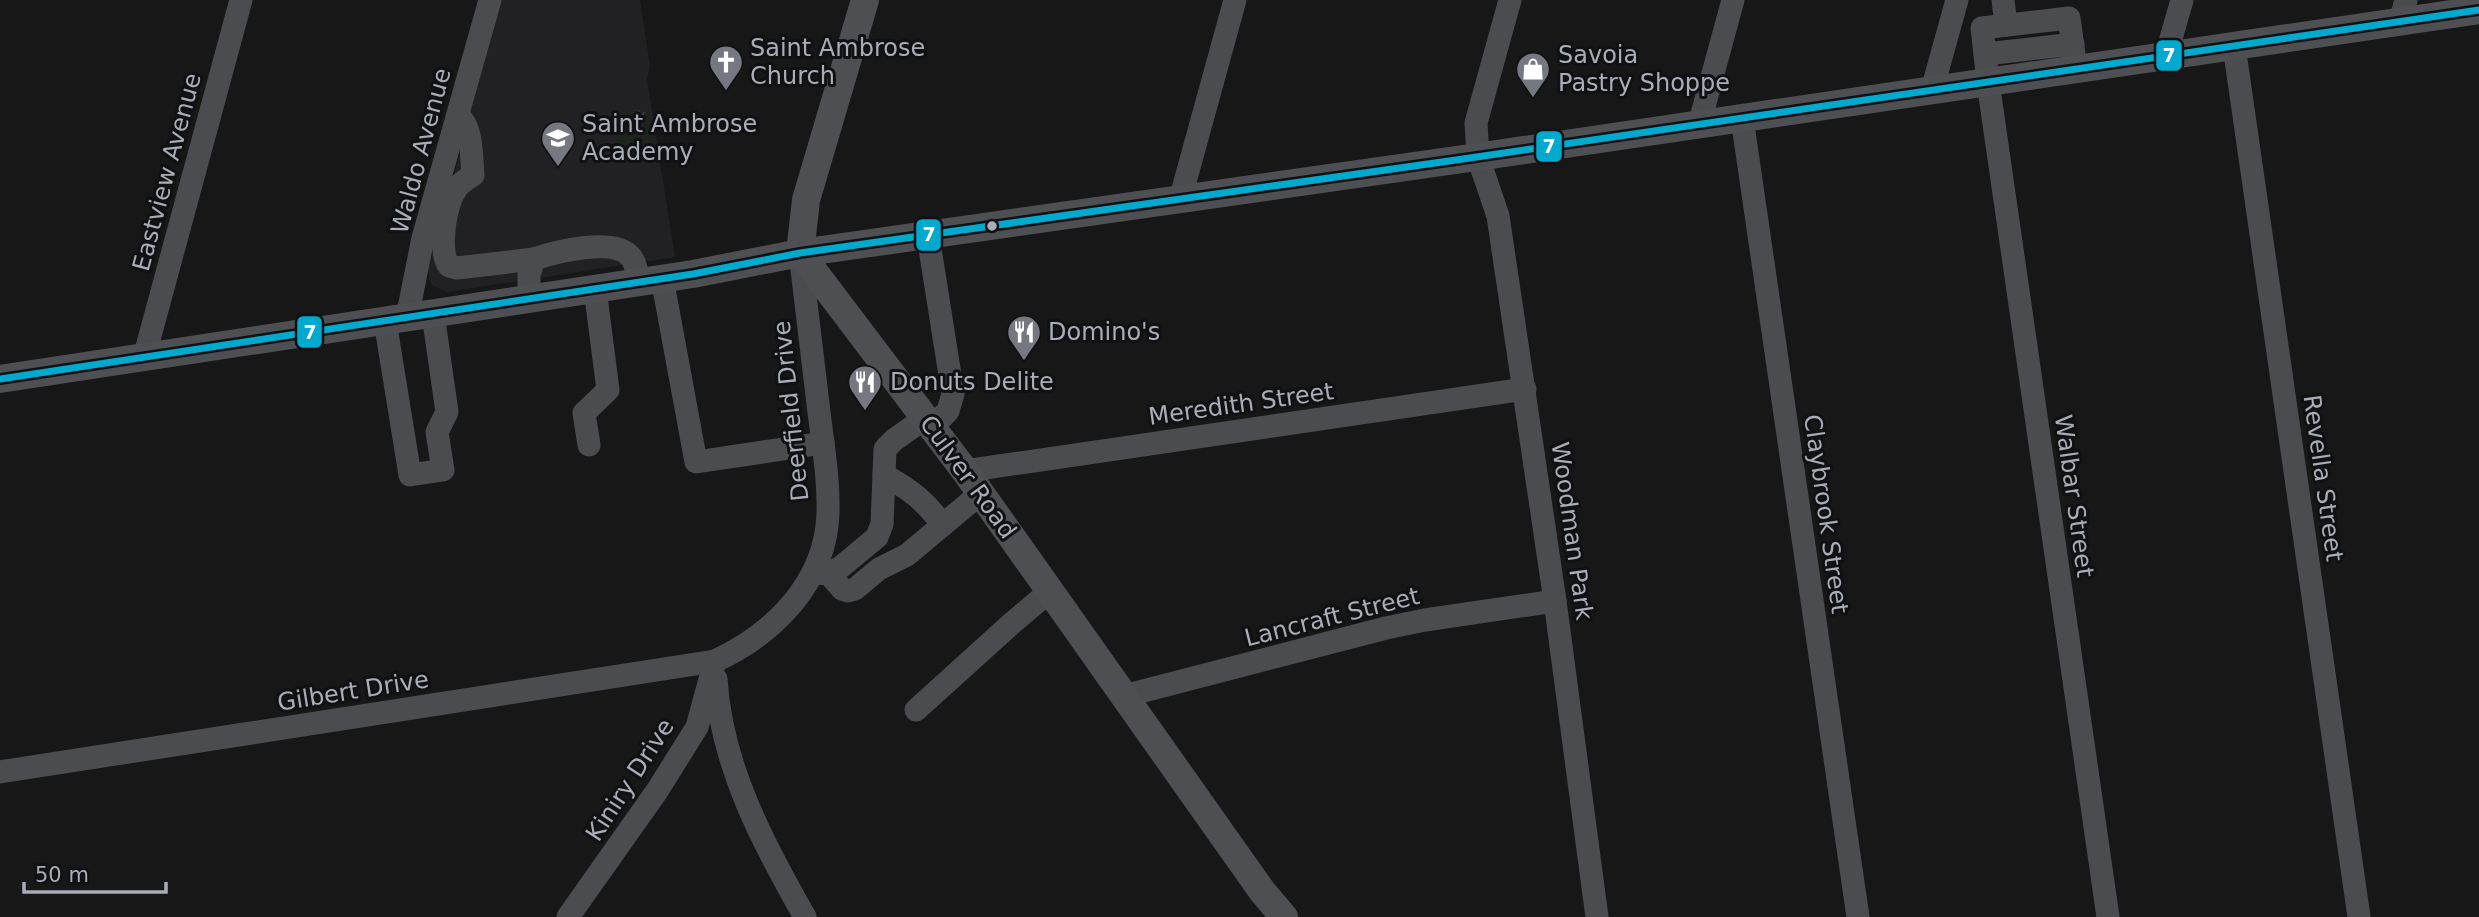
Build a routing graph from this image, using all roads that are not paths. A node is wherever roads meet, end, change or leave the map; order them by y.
1 (241, 0) edge
2 (490, 0) edge
3 (865, 0) edge
4 (1235, 0) edge
5 (1510, 0) edge
6 (1733, 0) edge
7 (1957, 0) edge
8 (2003, 0) edge
9 (2182, 0) edge
10 (2479, 10) edge
11 (2403, 11) edge
12 (2006, 25) junction
13 (2234, 46) junction
14 (1986, 54) junction
15 (2166, 56) junction
16 (2074, 57) junction
17 (1988, 82) junction
18 (1932, 90) junction
19 (458, 115) junction
20 (1742, 118) junction
21 (1699, 125) junction
22 (1478, 157) junction
23 (1180, 200) junction
24 (928, 236) junction
25 (433, 237) junction
26 (800, 253) junction
27 (534, 259) junction
28 (651, 280) junction
29 (595, 289) junction
30 (529, 299) junction
31 (408, 317) junction
32 (144, 358) junction
33 (0, 379) edge
34 (1525, 389) junction
35 (929, 423) junction
36 (822, 443) junction
37 (589, 445) dead end
38 (965, 471) junction
39 (884, 475) junction
40 (981, 494) junction
41 (943, 525) junction
42 (820, 573) junction
43 (1050, 591) junction
44 (1555, 601) junction
45 (715, 661) junction
46 (1124, 696) junction
47 (916, 710) dead end
48 (0, 772) edge
49 (568, 917) edge
50 (805, 917) edge
51 (1284, 917) edge
52 (1597, 917) edge
53 (1858, 917) edge
54 (2108, 917) edge
55 (2359, 917) edge

1 - 32 street, Eastview Avenue
2 - 19 street, Waldo Avenue
3 - 26 main road
4 - 23 street
5 - 22 street, Woodman Park
6 - 21 street
7 - 18 street
8 - 12 street
9 - 15 street
10 - 11 main road
11 - 13 main road
12 - 14 street, Walbar Street
12 - 16 street
13 - 15 main road
13 - 55 street, Revella Street
14 - 16 street
14 - 17 street, Walbar Street
15 - 16 main road
16 - 17 main road
17 - 18 main road
17 - 54 street, Walbar Street
18 - 20 main road
19 - 25 street, Waldo Avenue
19 - 25 street
20 - 21 main road
20 - 53 street, Claybrook Street
21 - 22 main road
22 - 23 main road
22 - 34 street, Woodman Park
23 - 24 main road
24 - 26 main road
24 - 35 street
25 - 27 street
25 - 31 street, Waldo Avenue
26 - 28 main road
26 - 35 main road, Culver Road
26 - 36 street, Deerfield Drive
27 - 28 street
27 - 30 street
28 - 29 main road
28 - 36 street
29 - 30 main road
29 - 37 street
30 - 31 main road
31 - 31 street
31 - 32 main road
32 - 33 main road
34 - 38 street, Meredith Street
34 - 44 street, Woodman Park
35 - 38 main road, Culver Road
35 - 39 street
36 - 42 street, Deerfield Drive
38 - 40 main road, Culver Road
39 - 41 street
39 - 42 street
40 - 41 street
40 - 43 main road, Culver Road
41 - 42 street
42 - 45 street, Deerfield Drive
43 - 46 main road, Culver Road
43 - 47 street
44 - 46 street, Lancraft Street
44 - 52 street, Woodman Park
45 - 48 street, Gilbert Drive
45 - 49 street, Kiniry Drive
45 - 50 street
46 - 51 main road, Culver Road

